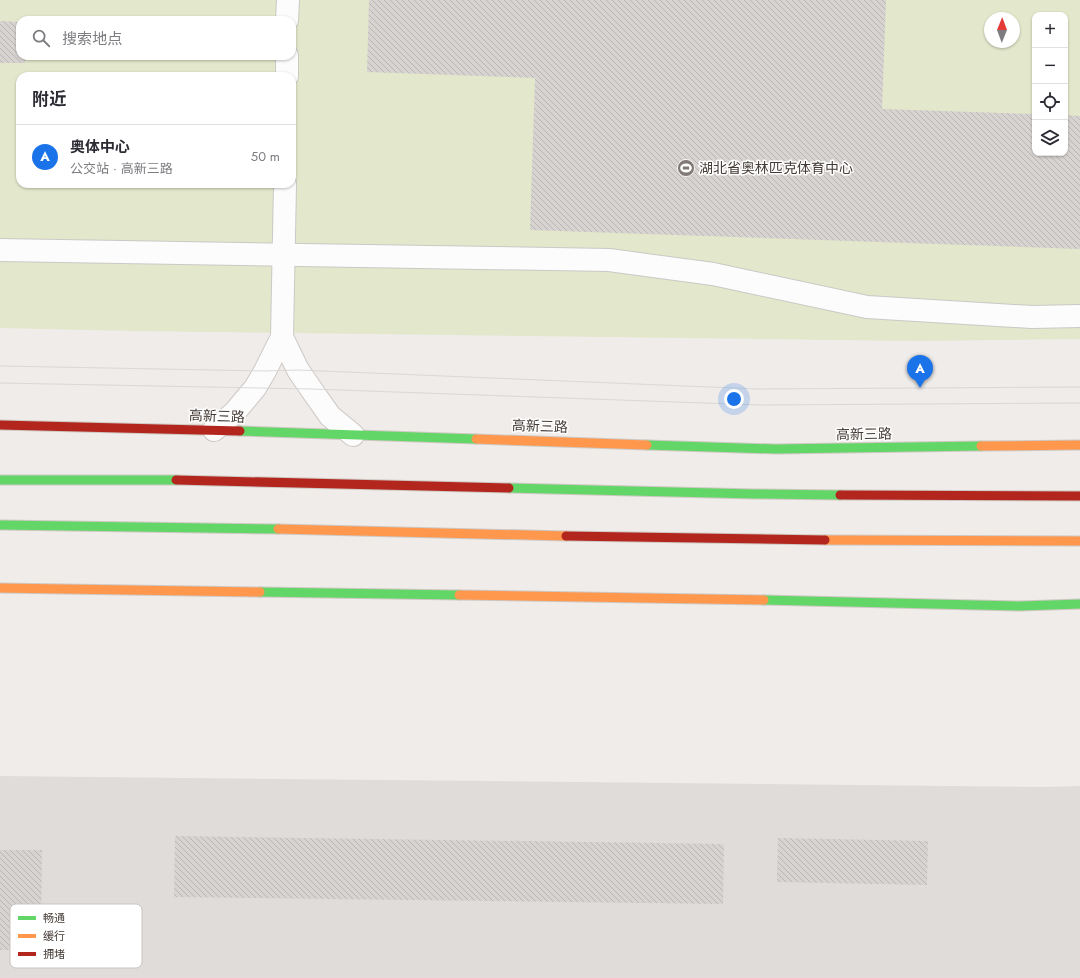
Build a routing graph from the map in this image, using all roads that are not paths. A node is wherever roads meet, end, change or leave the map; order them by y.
1 (288, 0) edge
2 (288, 16) edge
3 (287, 60) edge
4 (286, 72) edge
5 (285, 188) edge
6 (0, 250) edge
7 (283, 255) junction
8 (1080, 316) edge
9 (282, 337) junction
10 (0, 425) edge
11 (214, 430) junction
12 (353, 435) junction
13 (1080, 445) edge
14 (0, 480) edge
15 (1080, 496) edge
16 (0, 525) edge
17 (1080, 541) edge
18 (0, 588) edge
19 (1080, 604) edge

1 - 2 street
3 - 4 street
5 - 7 street
6 - 7 street
7 - 8 street
7 - 9 street
9 - 11 street
9 - 12 street
10 - 11 main road, 高新三路
11 - 12 main road, 高新三路
12 - 13 main road, 高新三路
14 - 15 main road
16 - 17 main road
18 - 19 main road

